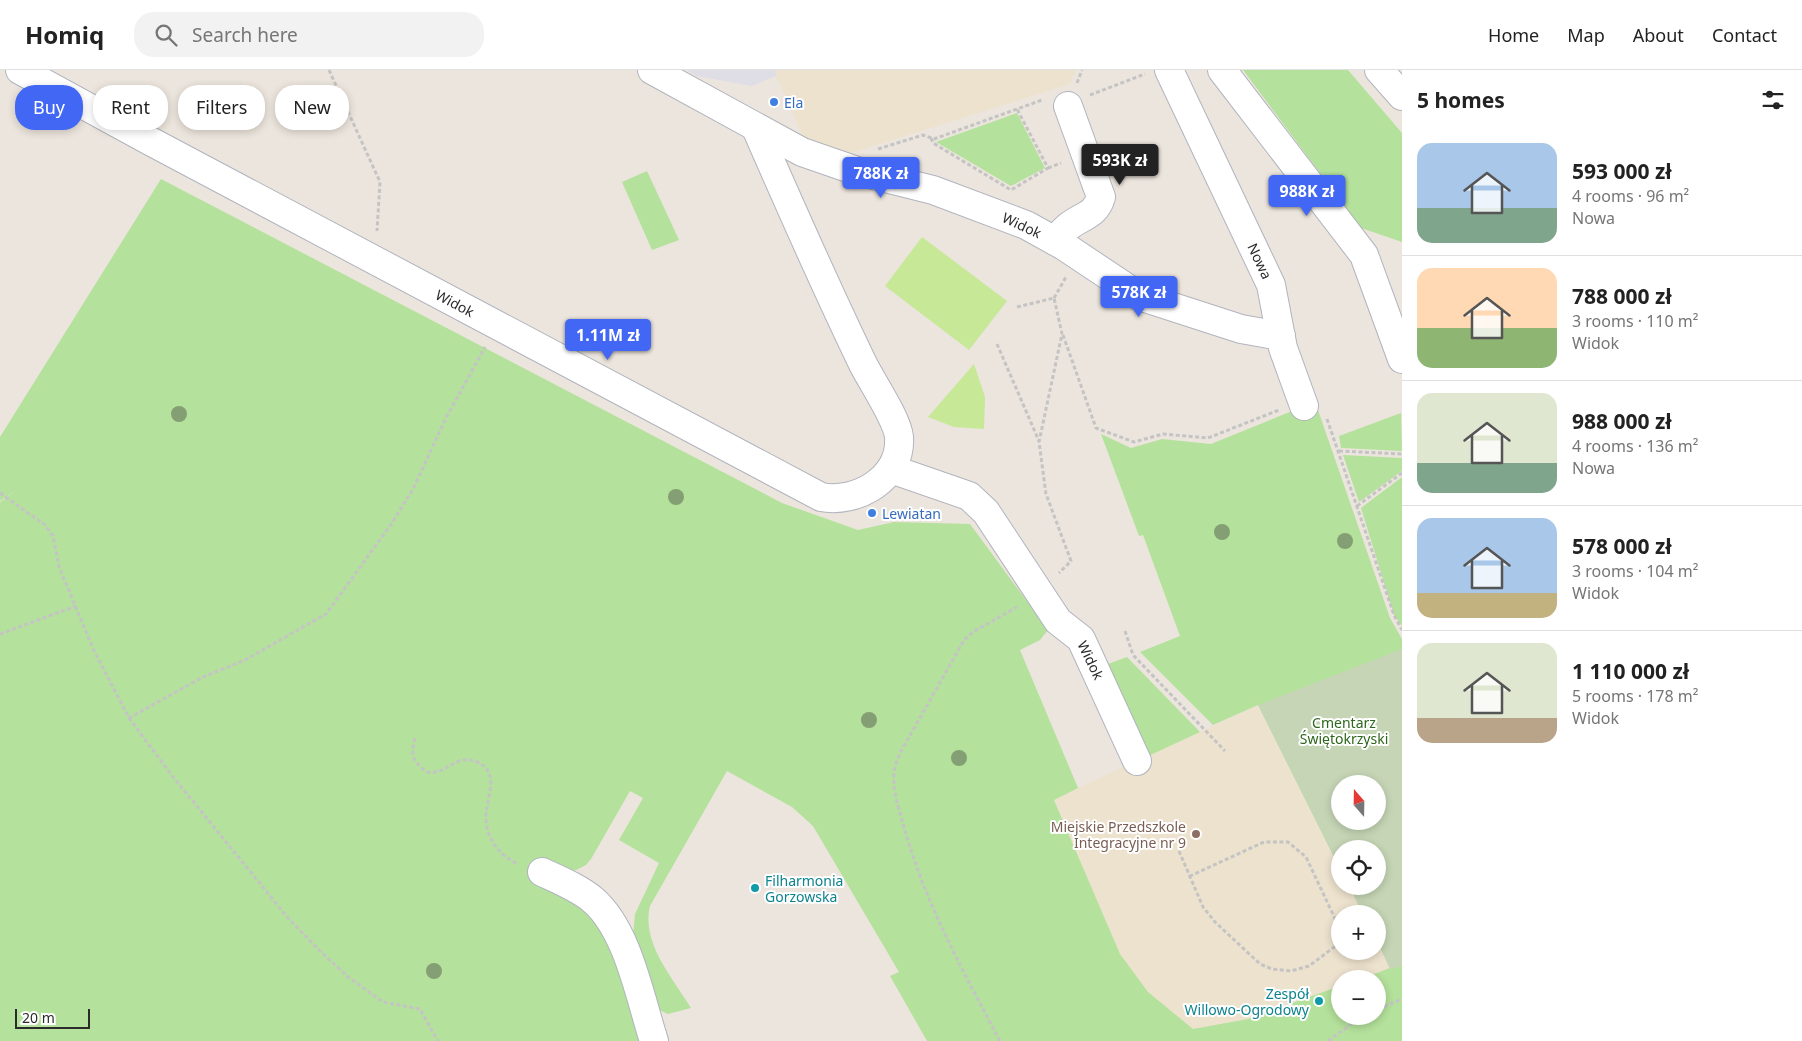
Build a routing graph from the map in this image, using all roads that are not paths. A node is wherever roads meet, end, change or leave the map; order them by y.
1 (21, 70) edge
2 (652, 70) edge
3 (1169, 70) edge
4 (1222, 70) edge
5 (1380, 70) edge
6 (1402, 96) edge
7 (1059, 102) road end
8 (756, 128) junction
9 (1055, 240) junction
10 (1281, 336) junction
11 (1402, 359) edge
12 (1304, 406) dead end
13 (891, 469) junction
14 (1137, 761) dead end
15 (542, 872) road end
16 (654, 1041) edge

1 - 13 street, Widok
2 - 8 street, Widok
3 - 10 street, Nowa
4 - 11 street
5 - 6 street
7 - 9 street
8 - 9 street, Widok
8 - 13 street
9 - 10 street, Widok
10 - 12 street, Nowa
13 - 14 street, Widok
15 - 16 street

